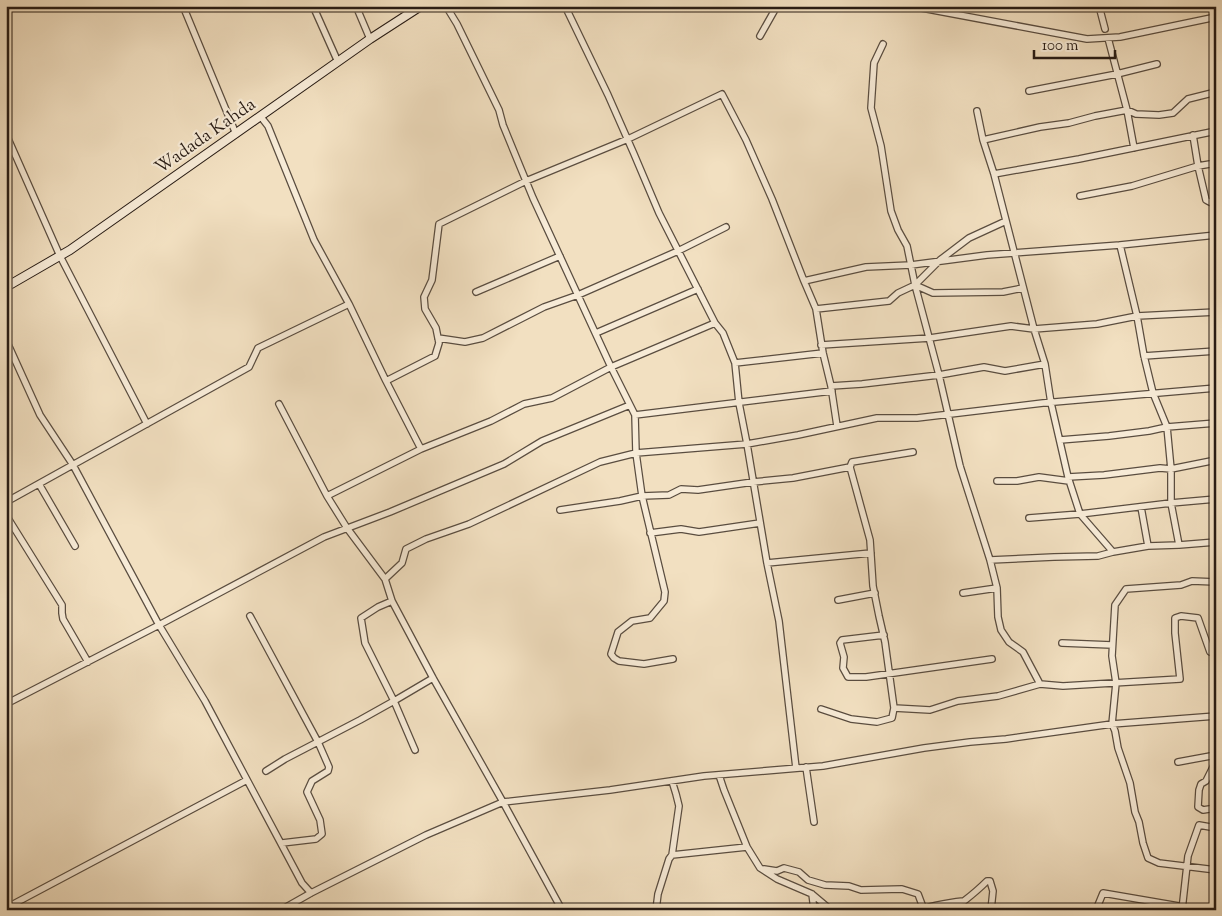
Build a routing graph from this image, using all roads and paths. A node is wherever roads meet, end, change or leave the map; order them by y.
1 (183, 6) edge
2 (313, 6) edge
3 (356, 6) edge
4 (421, 6) edge
5 (446, 6) edge
6 (565, 6) edge
7 (777, 6) edge
8 (911, 6) edge
9 (1099, 6) edge
10 (1216, 17) edge
11 (1105, 29) dead end
12 (760, 36) dead end
13 (1108, 38) junction
14 (370, 39) junction
15 (884, 44) dead end
16 (338, 62) junction
17 (1157, 64) dead end
18 (1117, 74) junction
19 (1029, 91) dead end
20 (1216, 92) edge
21 (1127, 110) junction
22 (976, 112) dead end
23 (260, 116) junction
24 (1216, 131) edge
25 (6, 134) edge
26 (236, 134) junction
27 (1193, 135) junction
28 (628, 139) junction
29 (983, 140) junction
30 (1134, 148) junction
31 (1216, 163) edge
32 (1198, 166) junction
33 (994, 174) junction
34 (526, 181) junction
35 (1080, 196) dead end
36 (1216, 203) edge
37 (1006, 221) junction
38 (726, 227) dead end
39 (1216, 235) edge
40 (1120, 245) junction
41 (678, 250) junction
42 (1014, 254) junction
43 (60, 256) junction
44 (560, 256) junction
45 (940, 260) junction
46 (911, 264) junction
47 (804, 281) junction
48 (915, 285) junction
49 (6, 287) edge
50 (1023, 288) junction
51 (698, 289) junction
52 (476, 292) dead end
53 (578, 295) junction
54 (349, 304) junction
55 (816, 309) junction
56 (1216, 312) edge
57 (1137, 316) junction
58 (715, 323) junction
59 (1034, 329) junction
60 (596, 333) junction
61 (438, 338) junction
62 (930, 338) junction
63 (6, 340) edge
64 (822, 345) junction
65 (1216, 351) edge
66 (823, 354) junction
67 (1144, 356) junction
68 (735, 363) junction
69 (1044, 364) junction
70 (611, 367) junction
71 (939, 374) junction
72 (386, 381) junction
73 (1216, 388) edge
74 (832, 389) junction
75 (1153, 393) junction
76 (1051, 402) junction
77 (739, 403) junction
78 (279, 404) dead end
79 (630, 405) junction
80 (948, 414) junction
81 (635, 415) junction
82 (1216, 423) edge
83 (147, 424) junction
84 (837, 426) junction
85 (1167, 427) junction
86 (1060, 440) junction
87 (747, 444) junction
88 (421, 449) junction
89 (913, 452) dead end
90 (636, 453) junction
91 (1216, 460) edge
92 (73, 464) junction
93 (850, 467) junction
94 (1171, 468) junction
95 (1068, 479) junction
96 (997, 481) dead end
97 (753, 482) junction
98 (39, 484) junction
99 (327, 496) junction
100 (642, 496) junction
101 (1216, 499) edge
102 (6, 502) edge
103 (1171, 503) junction
104 (1141, 507) junction
105 (560, 510) dead end
106 (1080, 514) junction
107 (6, 515) edge
108 (1029, 518) dead end
109 (760, 523) junction
110 (347, 528) junction
111 (650, 533) junction
112 (1216, 542) edge
113 (1179, 545) junction
114 (75, 546) dead end
115 (1148, 546) junction
116 (1113, 552) junction
117 (871, 553) junction
118 (990, 560) junction
119 (767, 563) junction
120 (386, 579) junction
121 (1216, 582) edge
122 (997, 588) junction
123 (875, 593) junction
124 (963, 593) dead end
125 (838, 600) dead end
126 (392, 601) junction
127 (250, 616) dead end
128 (159, 625) junction
129 (884, 635) junction
130 (1062, 643) dead end
131 (1112, 645) junction
132 (1216, 654) edge
133 (673, 659) dead end
134 (992, 659) dead end
135 (88, 662) junction
136 (889, 674) junction
137 (433, 678) junction
138 (1116, 683) junction
139 (1040, 684) junction
140 (394, 701) junction
141 (6, 704) edge
142 (894, 708) junction
143 (821, 709) dead end
144 (1216, 716) edge
145 (1112, 724) junction
146 (318, 742) junction
147 (415, 750) dead end
148 (1216, 755) edge
149 (1178, 762) dead end
150 (1216, 762) edge
151 (806, 767) junction
152 (796, 768) junction
153 (266, 771) dead end
154 (719, 775) junction
155 (247, 780) junction
156 (672, 781) junction
157 (503, 802) junction
158 (1216, 808) edge
159 (814, 822) dead end
160 (1216, 828) edge
161 (282, 843) junction
162 (747, 846) junction
163 (672, 855) junction
164 (1187, 866) junction
165 (760, 868) junction
166 (1216, 870) edge
167 (311, 894) junction
168 (812, 894) junction
169 (6, 908) edge
170 (1182, 908) edge
171 (924, 909) edge
172 (281, 910) edge
173 (562, 910) edge
174 (656, 910) edge
175 (814, 910) edge
176 (831, 910) edge
177 (991, 910) edge
178 (1096, 910) edge
179 (1202, 910) edge

1 - 26 street
2 - 16 street
3 - 14 street
4 - 14 main road, Wadada Kahda
5 - 34 street
6 - 28 street
7 - 12 street
8 - 13 street
9 - 11 street
10 - 13 street
13 - 18 street
14 - 16 main road, Wadada Kahda
15 - 46 street
16 - 23 main road, Wadada Kahda
17 - 18 street
18 - 19 street
18 - 21 street
20 - 21 street
21 - 29 street
21 - 30 street
22 - 29 street
23 - 26 main road, Wadada Kahda
23 - 54 street
24 - 27 street
25 - 43 street
26 - 43 main road, Wadada Kahda
27 - 30 street
27 - 32 street
28 - 34 street
28 - 41 street
28 - 47 street
29 - 33 street
30 - 33 street
31 - 32 street
32 - 35 street
32 - 36 street
33 - 37 street
34 - 44 street
34 - 61 street
37 - 42 street
37 - 45 street
38 - 41 street
39 - 40 street
40 - 42 street
40 - 57 street
41 - 51 street
41 - 53 street
42 - 45 street
42 - 50 street
43 - 49 main road, Wadada Kahda
43 - 83 street
44 - 52 street
44 - 53 street
45 - 46 street
45 - 48 street
46 - 47 street
46 - 48 street
47 - 55 street
48 - 50 street
48 - 55 street
48 - 62 street
50 - 59 street
51 - 58 street
51 - 60 street
53 - 60 street
53 - 61 street
54 - 72 street
54 - 83 street
55 - 64 street
56 - 57 street
57 - 59 street
57 - 67 street
58 - 68 street
58 - 70 street
59 - 62 street
59 - 69 street
60 - 70 street
61 - 72 street
62 - 64 street
62 - 71 street
63 - 92 street
64 - 66 street
65 - 67 street
66 - 68 street
66 - 74 street
67 - 75 street
68 - 77 street
69 - 71 street
69 - 76 street
70 - 79 street
70 - 88 street
71 - 74 street
71 - 80 street
72 - 88 street
73 - 75 street
74 - 77 street
74 - 84 street
75 - 76 street
75 - 85 street
76 - 80 street
76 - 86 street
77 - 81 street
77 - 87 street
78 - 99 street
79 - 81 street
79 - 110 street
80 - 84 street
80 - 118 street
81 - 90 street
82 - 85 street
83 - 92 street
84 - 87 street
85 - 86 street
85 - 94 street
86 - 95 street
87 - 90 street
87 - 97 street
88 - 99 street
89 - 93 street
90 - 100 street
90 - 120 street
91 - 94 street
92 - 98 street
92 - 128 street
93 - 97 street
93 - 117 street
94 - 95 street
94 - 103 street
95 - 96 street
95 - 106 street
97 - 100 street
97 - 109 street
98 - 102 street
98 - 114 street
99 - 110 street
100 - 105 street
100 - 111 street
101 - 103 street
103 - 104 street
103 - 113 street
104 - 106 street
104 - 115 street
106 - 108 street
106 - 116 street
107 - 135 street
109 - 111 street
109 - 119 street
110 - 120 street
110 - 128 street
111 - 133 street
112 - 113 street
113 - 115 street
115 - 116 street
116 - 118 street
117 - 119 street
117 - 123 street
118 - 122 street
119 - 152 street
120 - 126 street
121 - 131 street
122 - 124 street
122 - 139 street
123 - 125 street
123 - 129 street
126 - 137 street
126 - 140 street
127 - 146 street
128 - 135 street
128 - 155 street
129 - 136 street
129 - 136 street
130 - 131 street
131 - 138 street
132 - 138 street
134 - 136 street
135 - 141 street
136 - 142 street
137 - 140 street
137 - 157 street
138 - 139 street
138 - 145 street
139 - 142 street
140 - 146 street
140 - 147 street
142 - 143 street
144 - 145 street
145 - 151 street
145 - 164 street
146 - 153 street
146 - 161 street
148 - 149 street
150 - 158 street
151 - 152 street
151 - 159 street
152 - 154 street
154 - 156 street
154 - 162 street
155 - 161 street
155 - 169 street
156 - 157 street
156 - 163 street
157 - 167 street
157 - 173 street
160 - 164 street
161 - 167 street
162 - 163 street
162 - 165 street
163 - 174 street
164 - 166 street
164 - 170 street
165 - 168 street
165 - 171 street
167 - 172 street
168 - 175 street
168 - 176 street
170 - 178 street
170 - 179 street
171 - 177 street

